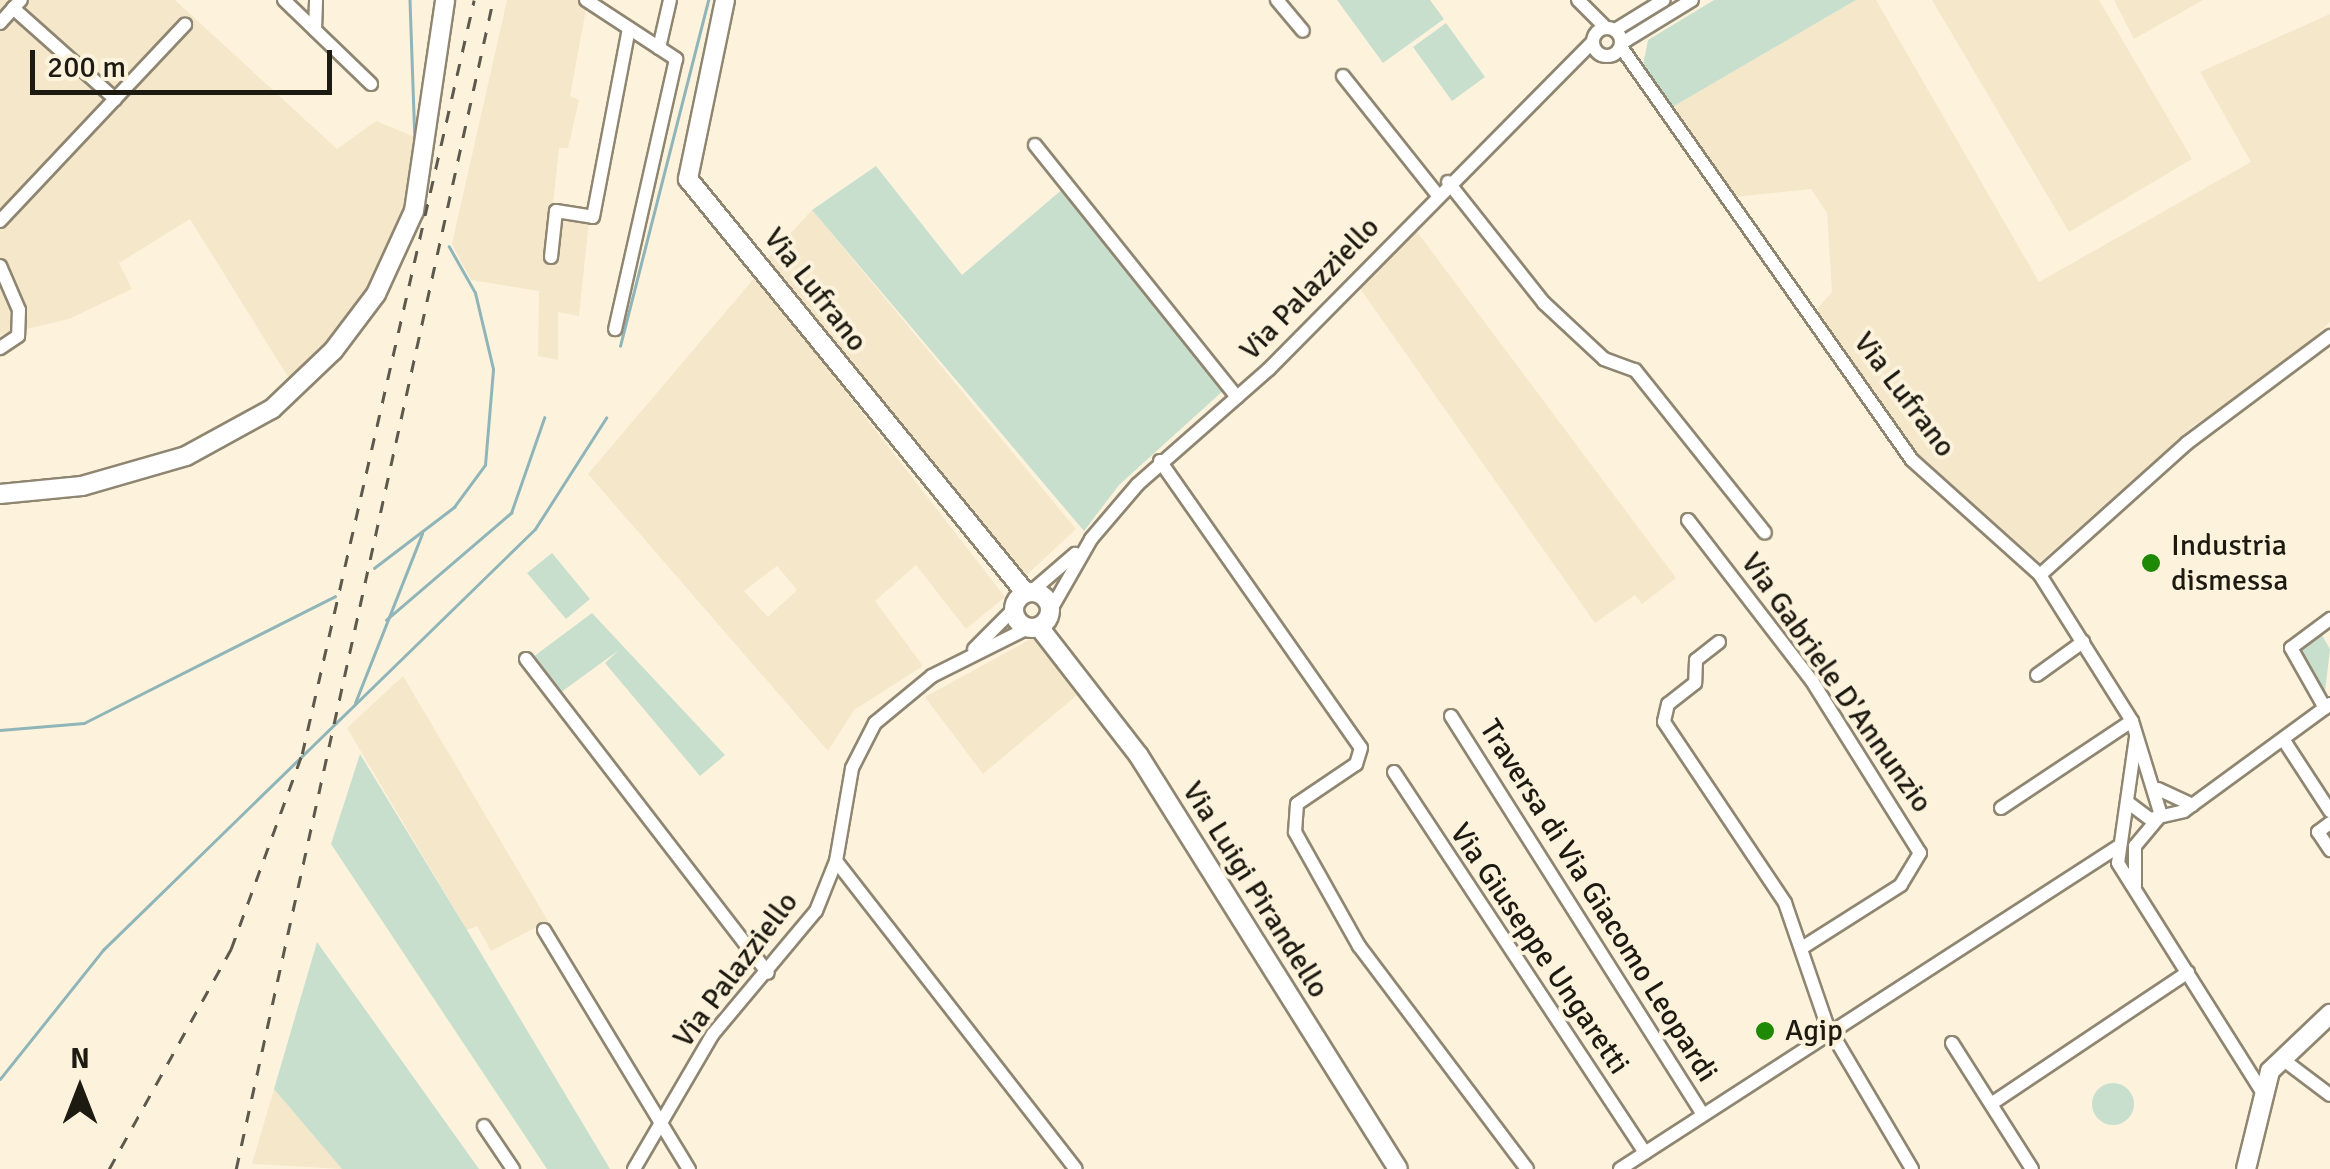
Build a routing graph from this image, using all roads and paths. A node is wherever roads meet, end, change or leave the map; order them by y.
1 (284, 0) edge
2 (316, 0) edge
3 (445, 0) edge
4 (586, 0) edge
5 (670, 0) edge
6 (725, 0) edge
7 (1277, 0) edge
8 (1664, 0) edge
9 (1692, 0) edge
10 (17, 4) edge
11 (1582, 5) edge
12 (0, 23) edge
13 (185, 24) dead end
14 (629, 28) junction
15 (315, 30) junction
16 (1303, 30) dead end
17 (1608, 42) junction
18 (660, 48) junction
19 (1343, 76) dead end
20 (371, 84) dead end
21 (115, 99) junction
22 (1035, 144) dead end
23 (1448, 182) junction
24 (1436, 193) junction
25 (0, 221) edge
26 (551, 257) dead end
27 (0, 266) edge
28 (616, 329) dead end
29 (2330, 336) edge
30 (0, 348) edge
31 (1237, 398) junction
32 (1160, 461) junction
33 (0, 494) edge
34 (1688, 520) dead end
35 (1765, 533) dead end
36 (1091, 539) junction
37 (2040, 574) junction
38 (1019, 596) junction
39 (1041, 621) junction
40 (2328, 626) edge
41 (1719, 642) dead end
42 (2083, 642) junction
43 (526, 658) dead end
44 (961, 660) junction
45 (2037, 676) dead end
46 (2327, 706) edge
47 (1451, 716) dead end
48 (2134, 728) junction
49 (2283, 739) junction
50 (1394, 772) dead end
51 (2157, 785) junction
52 (2324, 788) edge
53 (2131, 797) junction
54 (2194, 805) junction
55 (2002, 808) dead end
56 (2330, 811) edge
57 (2159, 819) junction
58 (2330, 823) edge
59 (2119, 846) junction
60 (2330, 850) edge
61 (2133, 857) junction
62 (836, 861) junction
63 (2118, 863) junction
64 (2095, 866) junction
65 (2135, 886) junction
66 (544, 930) dead end
67 (1805, 946) junction
68 (2188, 972) junction
69 (768, 973) junction
70 (2330, 1014) edge
71 (1834, 1038) junction
72 (1952, 1043) dead end
73 (2281, 1058) junction
74 (2261, 1090) junction
75 (2330, 1095) edge
76 (1991, 1104) junction
77 (1704, 1114) junction
78 (661, 1123) junction
79 (484, 1126) dead end
80 (1645, 1153) junction
81 (1629, 1167) edge
82 (513, 1169) edge
83 (634, 1169) edge
84 (688, 1169) edge
85 (1076, 1169) edge
86 (1398, 1169) edge
87 (1527, 1169) edge
88 (1912, 1169) edge
89 (2032, 1169) edge
90 (2246, 1169) edge

1 - 15 street
2 - 15 street
3 - 33 street
4 - 14 street
5 - 18 street
6 - 38 street, Via Lufrano
7 - 16 street
8 - 17 street, Via Palazziello
9 - 17 street, Via Palazziello
10 - 12 street
10 - 21 street
11 - 17 street
13 - 21 street
14 - 18 street
14 - 26 street
15 - 20 street
17 - 23 street, Via Palazziello
17 - 37 street, Via Lufrano
18 - 28 street
19 - 24 street
21 - 25 street
22 - 31 street
23 - 24 street, Via Palazziello
23 - 35 street
24 - 31 street, Via Palazziello
27 - 30 street
29 - 37 street
31 - 32 street, Via Palazziello
32 - 36 street, Via Palazziello
32 - 87 street
34 - 67 street, Via Gabriele D'Annunzio
36 - 38 street, Via Palazziello
36 - 39 street, Via Palazziello
37 - 42 street, Via Lufrano
38 - 39 street
38 - 39 street
38 - 44 street, Via Palazziello
39 - 44 street, Via Palazziello
39 - 86 street, Via Luigi Pirandello
40 - 46 street
41 - 67 street
42 - 45 street
42 - 48 street, Via Lufrano
43 - 69 street
44 - 62 street, Via Palazziello
46 - 49 street
47 - 77 street, Traversa di Via Giacomo Leopardi
48 - 51 street, Via Lufrano
48 - 53 street
48 - 55 street
49 - 52 street
49 - 54 street
50 - 80 street, Via Giuseppe Ungaretti
51 - 53 street
51 - 54 street
51 - 57 street, Via Lufrano
52 - 56 street
53 - 57 street
53 - 59 street
54 - 57 street
57 - 61 street
58 - 60 street
59 - 63 street
59 - 64 street
61 - 63 street
61 - 65 street
62 - 69 street, Via Palazziello
62 - 85 street
63 - 64 street
63 - 65 street
64 - 71 street
65 - 68 street
66 - 78 street
67 - 71 street
68 - 74 street
68 - 76 street
69 - 78 street, Via Palazziello
70 - 73 street
71 - 77 street
71 - 88 street
72 - 76 street
73 - 74 street
73 - 75 street
74 - 90 street
76 - 89 street
77 - 80 street
78 - 83 street, Via Palazziello
78 - 84 street
79 - 82 street
80 - 81 street

